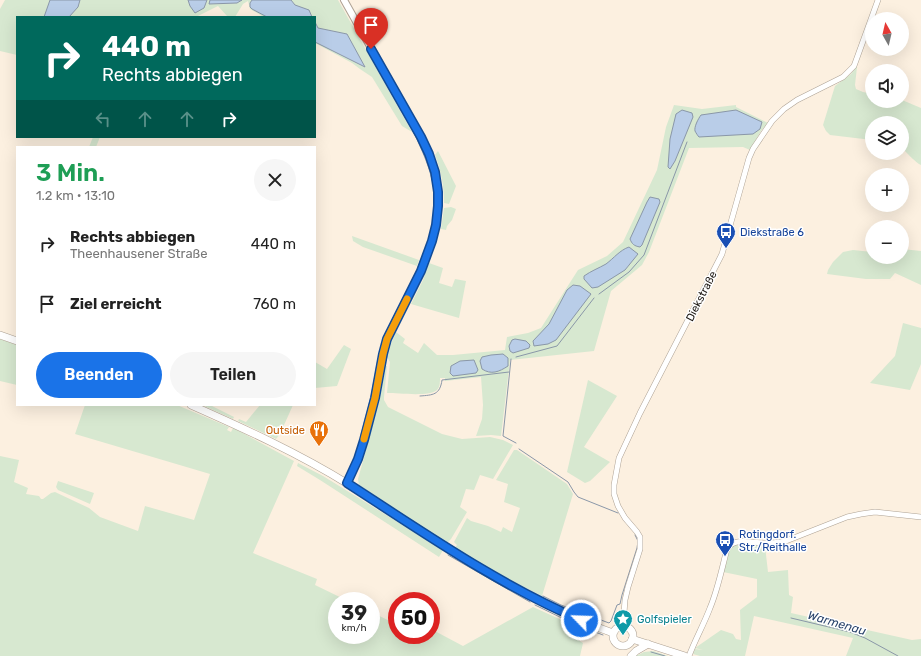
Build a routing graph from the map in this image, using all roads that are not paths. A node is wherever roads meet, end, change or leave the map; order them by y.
1 (344, 0) edge
2 (878, 0) edge
3 (0, 335) edge
4 (16, 341) edge
5 (193, 406) edge
6 (347, 483) junction
7 (921, 517) edge
8 (623, 626) junction
9 (614, 633) junction
10 (632, 639) junction
11 (648, 644) junction
12 (625, 645) junction
13 (627, 656) edge
14 (631, 656) edge
15 (685, 656) edge
16 (689, 656) edge

1 - 6 street
2 - 8 street, Diekstraße
3 - 4 main road
5 - 6 main road
6 - 9 main road
7 - 16 street
8 - 9 main road
8 - 10 main road
9 - 12 main road
10 - 11 main road
10 - 12 main road
11 - 14 main road
11 - 15 main road
12 - 13 main road

